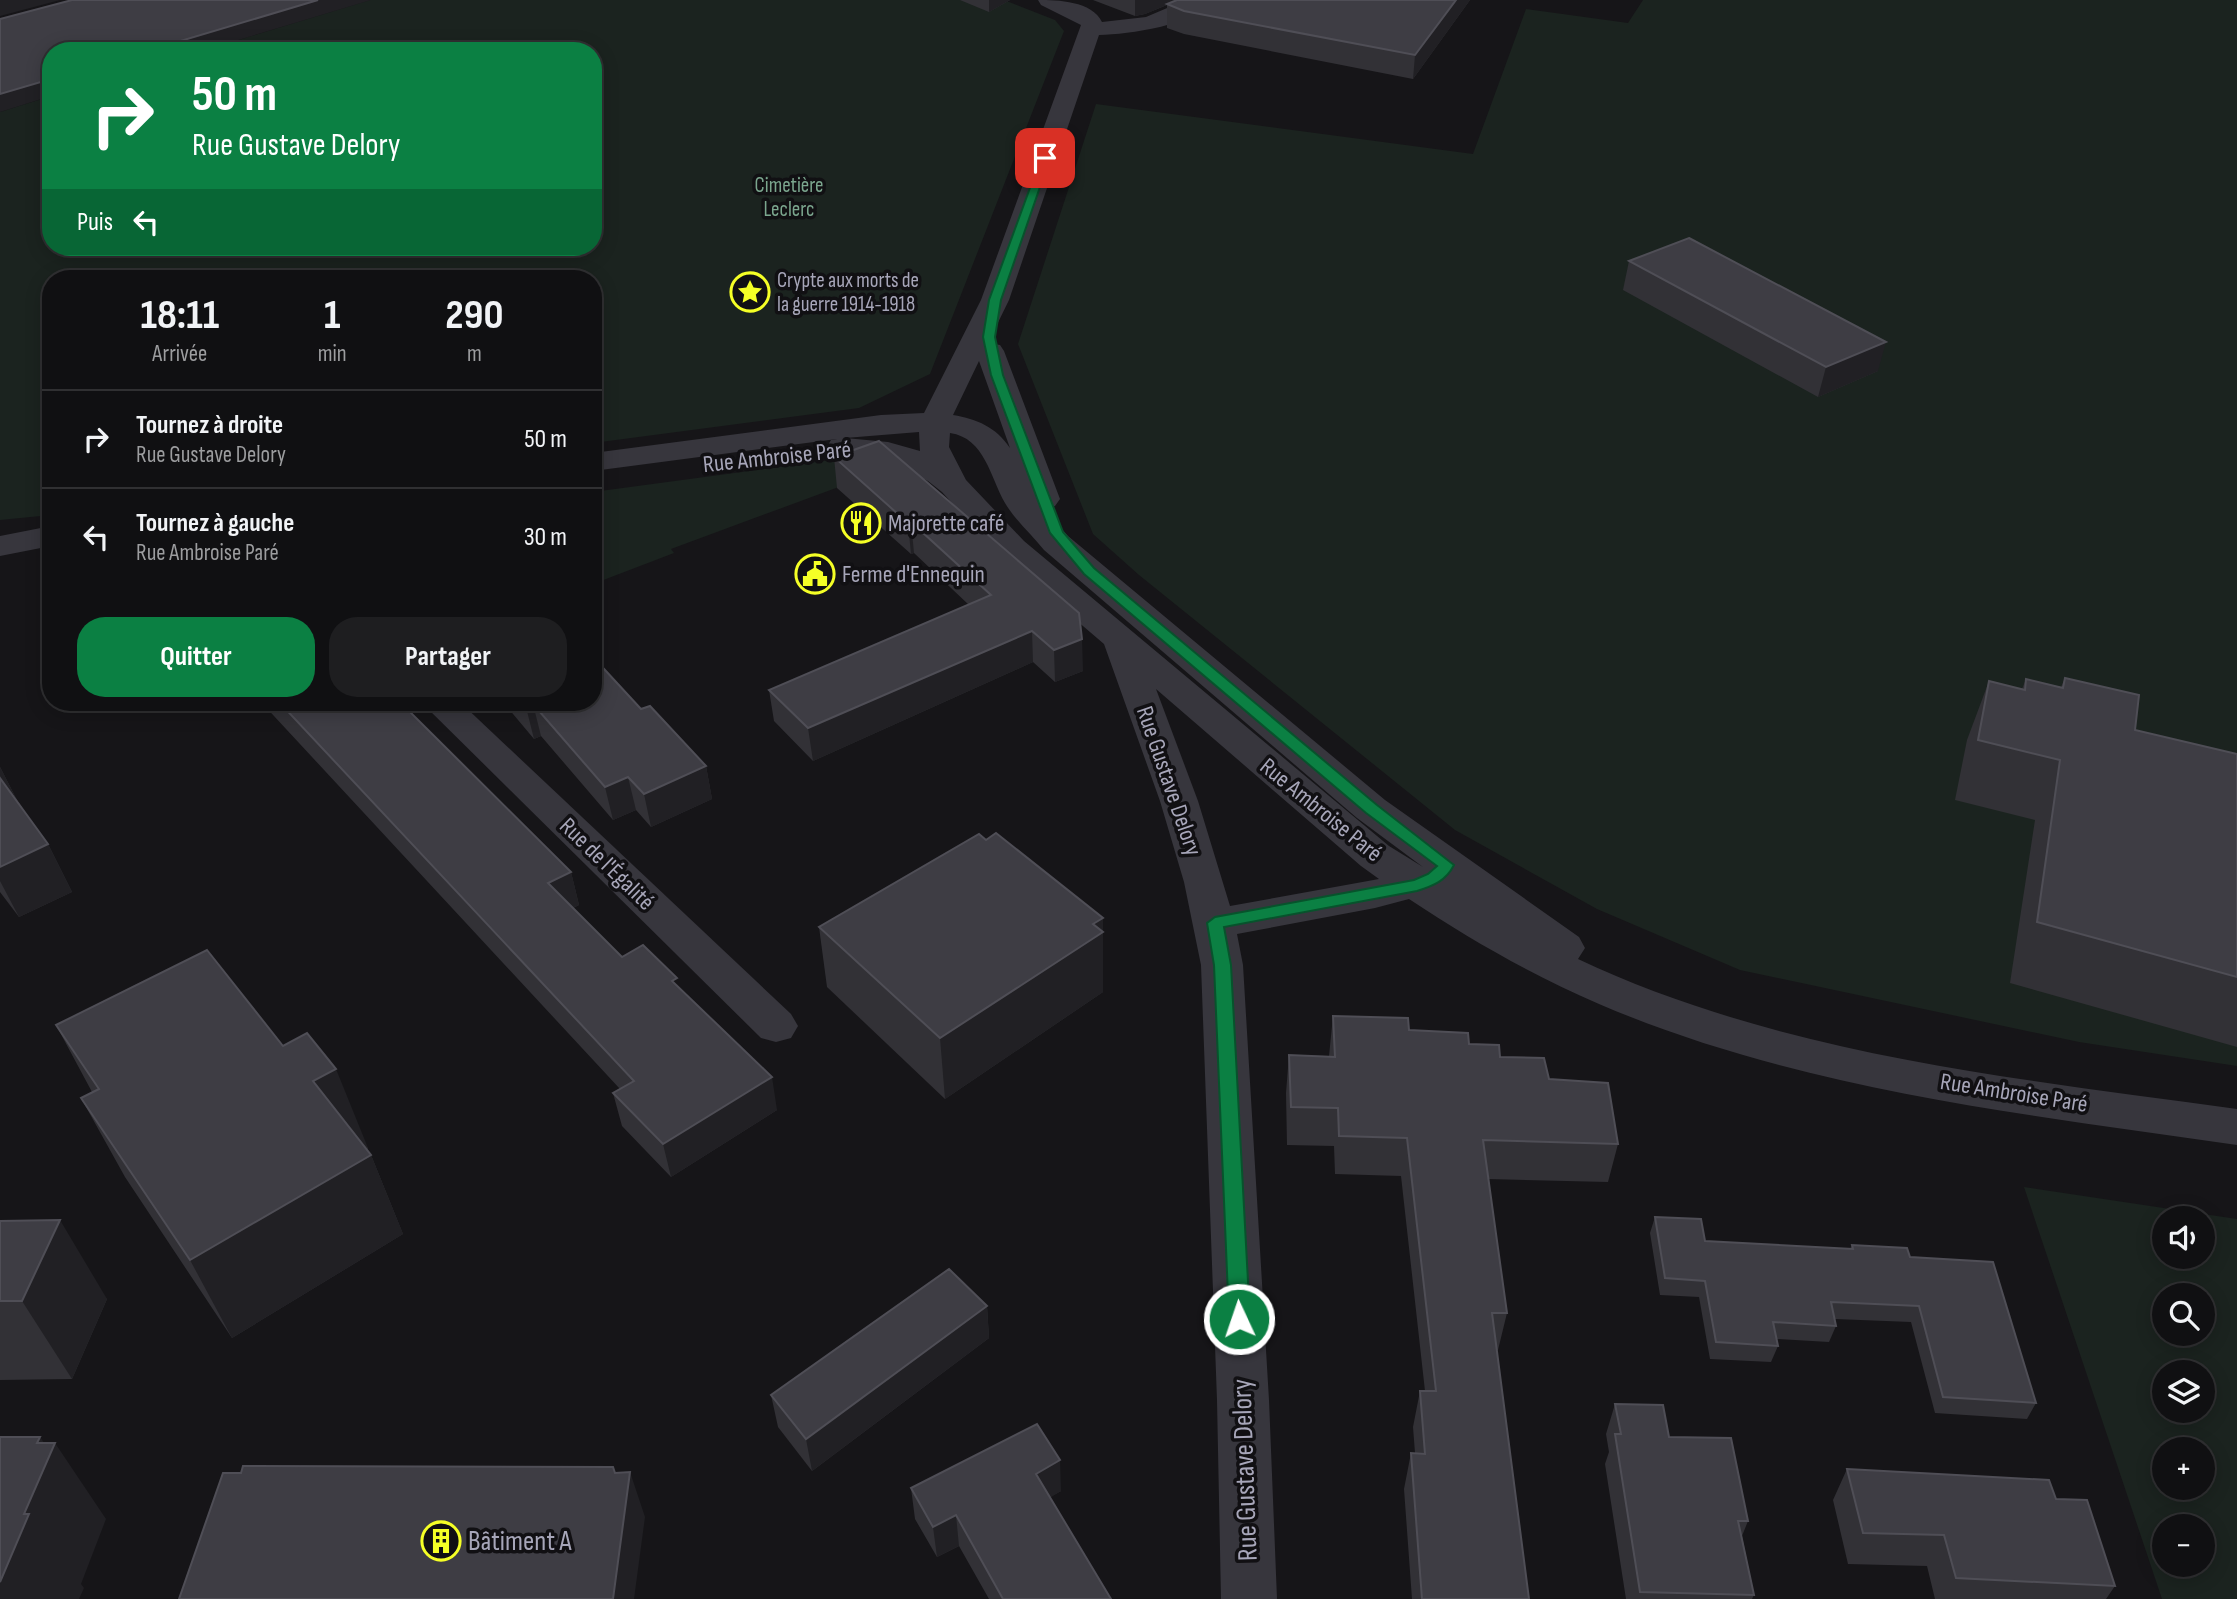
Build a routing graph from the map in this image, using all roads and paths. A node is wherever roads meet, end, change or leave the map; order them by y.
1 (1049, 0) edge
2 (1201, 0) edge
3 (1091, 29) junction
4 (995, 300) junction
5 (990, 351) junction
6 (935, 422) junction
7 (602, 461) edge
8 (602, 469) edge
9 (602, 479) edge
10 (953, 485) junction
11 (42, 538) edge
12 (0, 546) edge
13 (1089, 571) junction
14 (1120, 639) junction
15 (448, 711) edge
16 (1431, 875) junction
17 (1215, 923) junction
18 (776, 1026) dead end
19 (2237, 1127) edge
20 (1249, 1599) edge

1 - 3 street
2 - 3 street
3 - 4 street
4 - 5 street
4 - 6 street
5 - 6 street
5 - 13 street, Rue Ambroise Paré
6 - 7 street
6 - 8 street
6 - 10 street, Rue Ambroise Paré
6 - 13 street, Rue Ambroise Paré
9 - 10 street, Rue Ambroise Paré
10 - 14 street, Rue Ambroise Paré
11 - 12 street
13 - 16 street, Rue Ambroise Paré
14 - 16 street, Rue Ambroise Paré
14 - 17 street, Rue Gustave Delory
15 - 18 street, Rue de l'Égalité
16 - 17 street
16 - 19 street, Rue Ambroise Paré
17 - 20 street, Rue Gustave Delory

